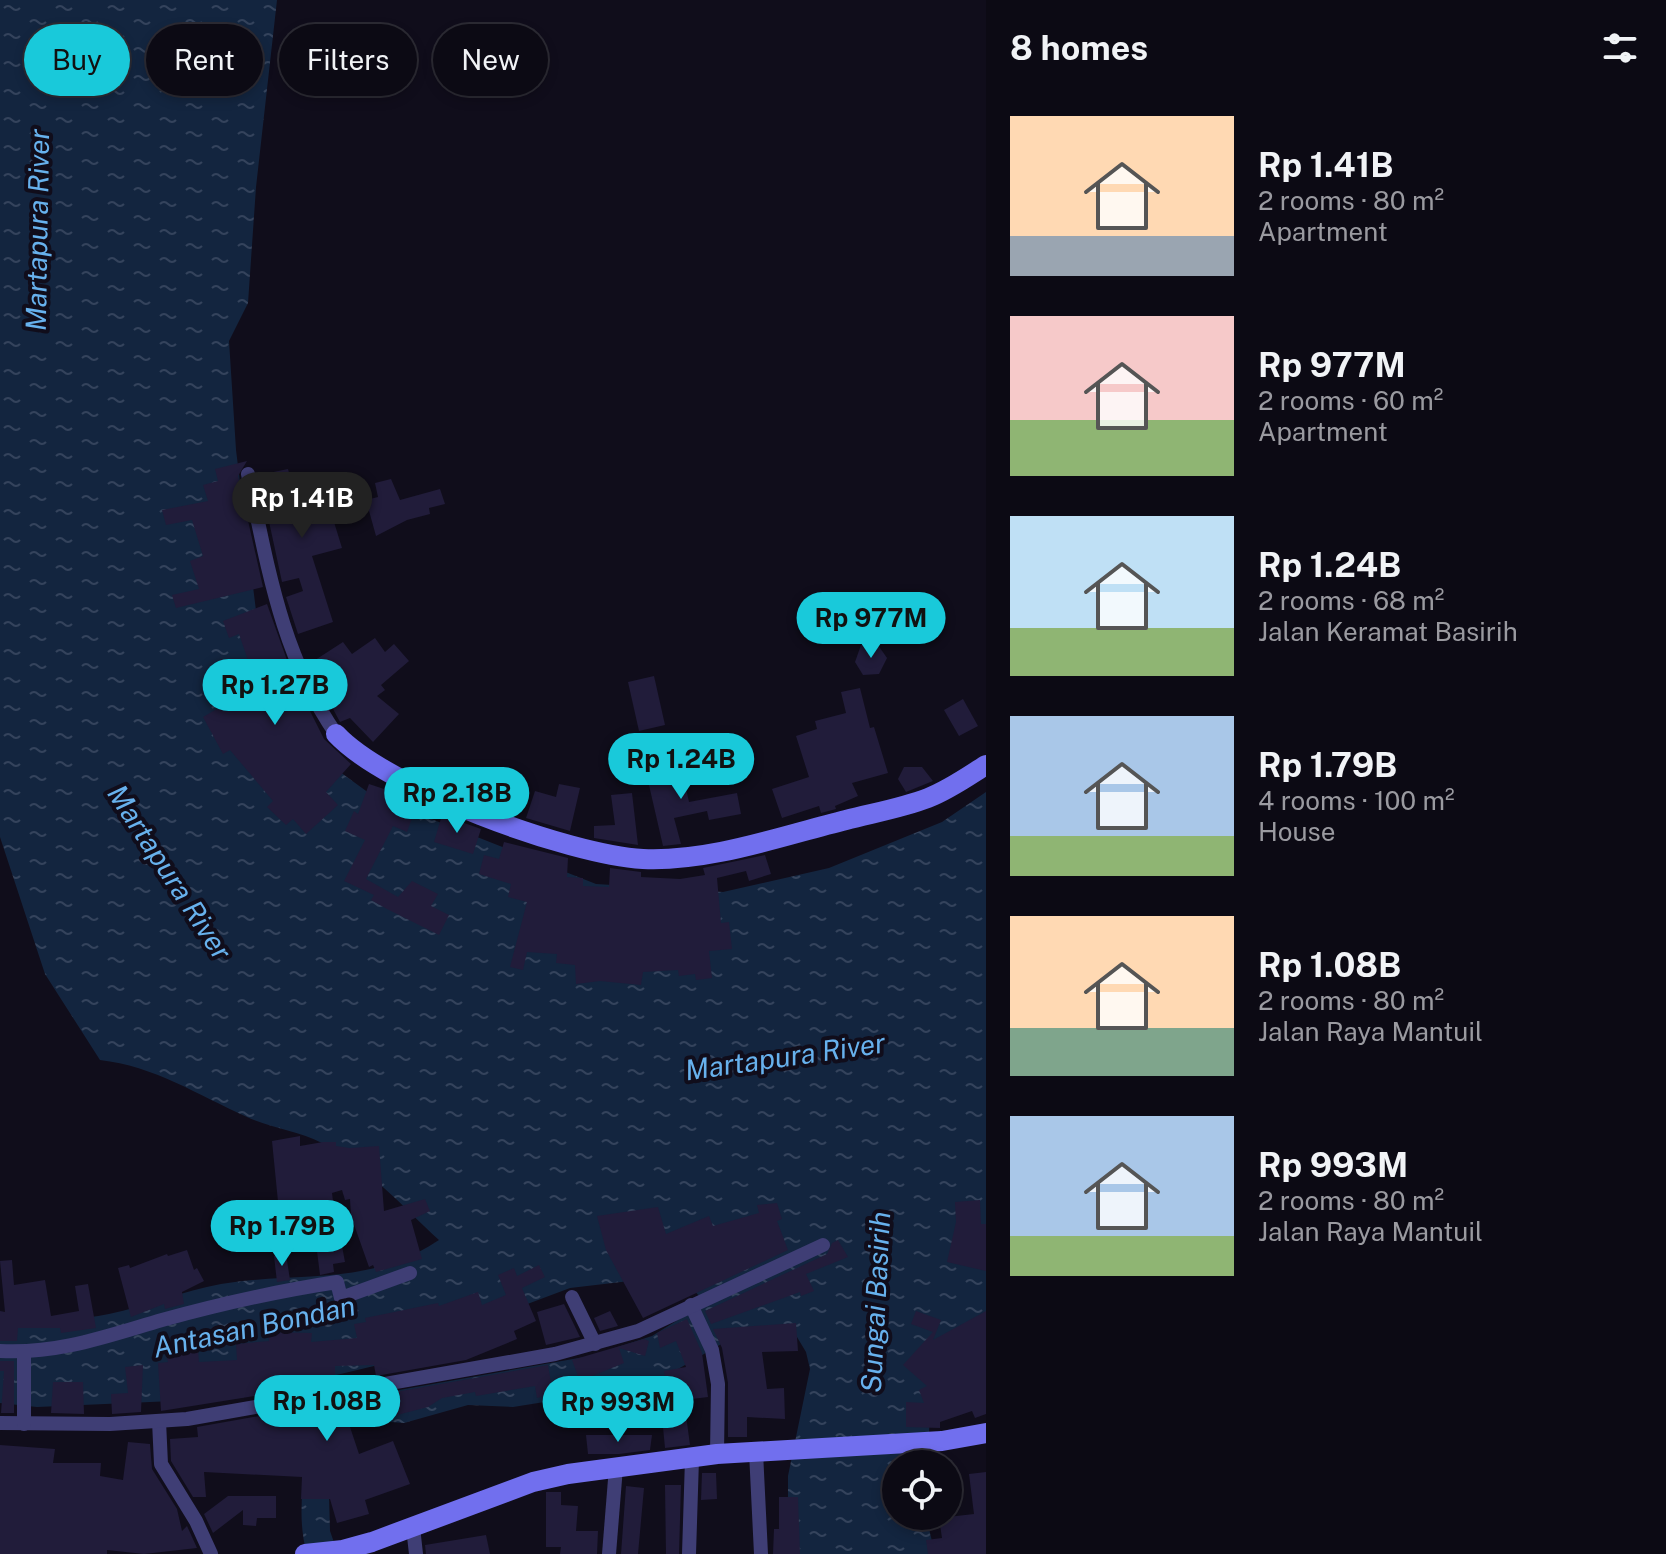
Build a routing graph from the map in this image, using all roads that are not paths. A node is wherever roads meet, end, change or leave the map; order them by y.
1 (248, 474) dead end
2 (336, 734) joint
3 (986, 765) edge
4 (823, 1245) dead end
5 (410, 1273) dead end
6 (572, 1297) dead end
7 (691, 1305) junction
8 (595, 1344) junction
9 (0, 1351) edge
10 (24, 1352) junction
11 (159, 1421) junction
12 (0, 1423) edge
13 (24, 1424) junction
14 (986, 1433) edge
15 (756, 1452) junction
16 (717, 1454) junction
17 (692, 1459) junction
18 (616, 1467) junction
19 (413, 1527) junction
20 (211, 1554) edge
21 (305, 1554) edge
22 (416, 1554) edge
23 (609, 1554) edge
24 (689, 1554) edge
25 (761, 1554) edge

1 - 2 street
2 - 3 street
4 - 7 street
5 - 10 street
6 - 8 street
7 - 8 street
7 - 16 street
8 - 11 street
9 - 10 street
10 - 13 street
11 - 13 street
11 - 20 street
12 - 13 street
14 - 15 street
15 - 16 street
15 - 25 street
16 - 17 street
17 - 18 street
17 - 24 street
18 - 19 street
18 - 23 street
19 - 21 street
19 - 22 street

